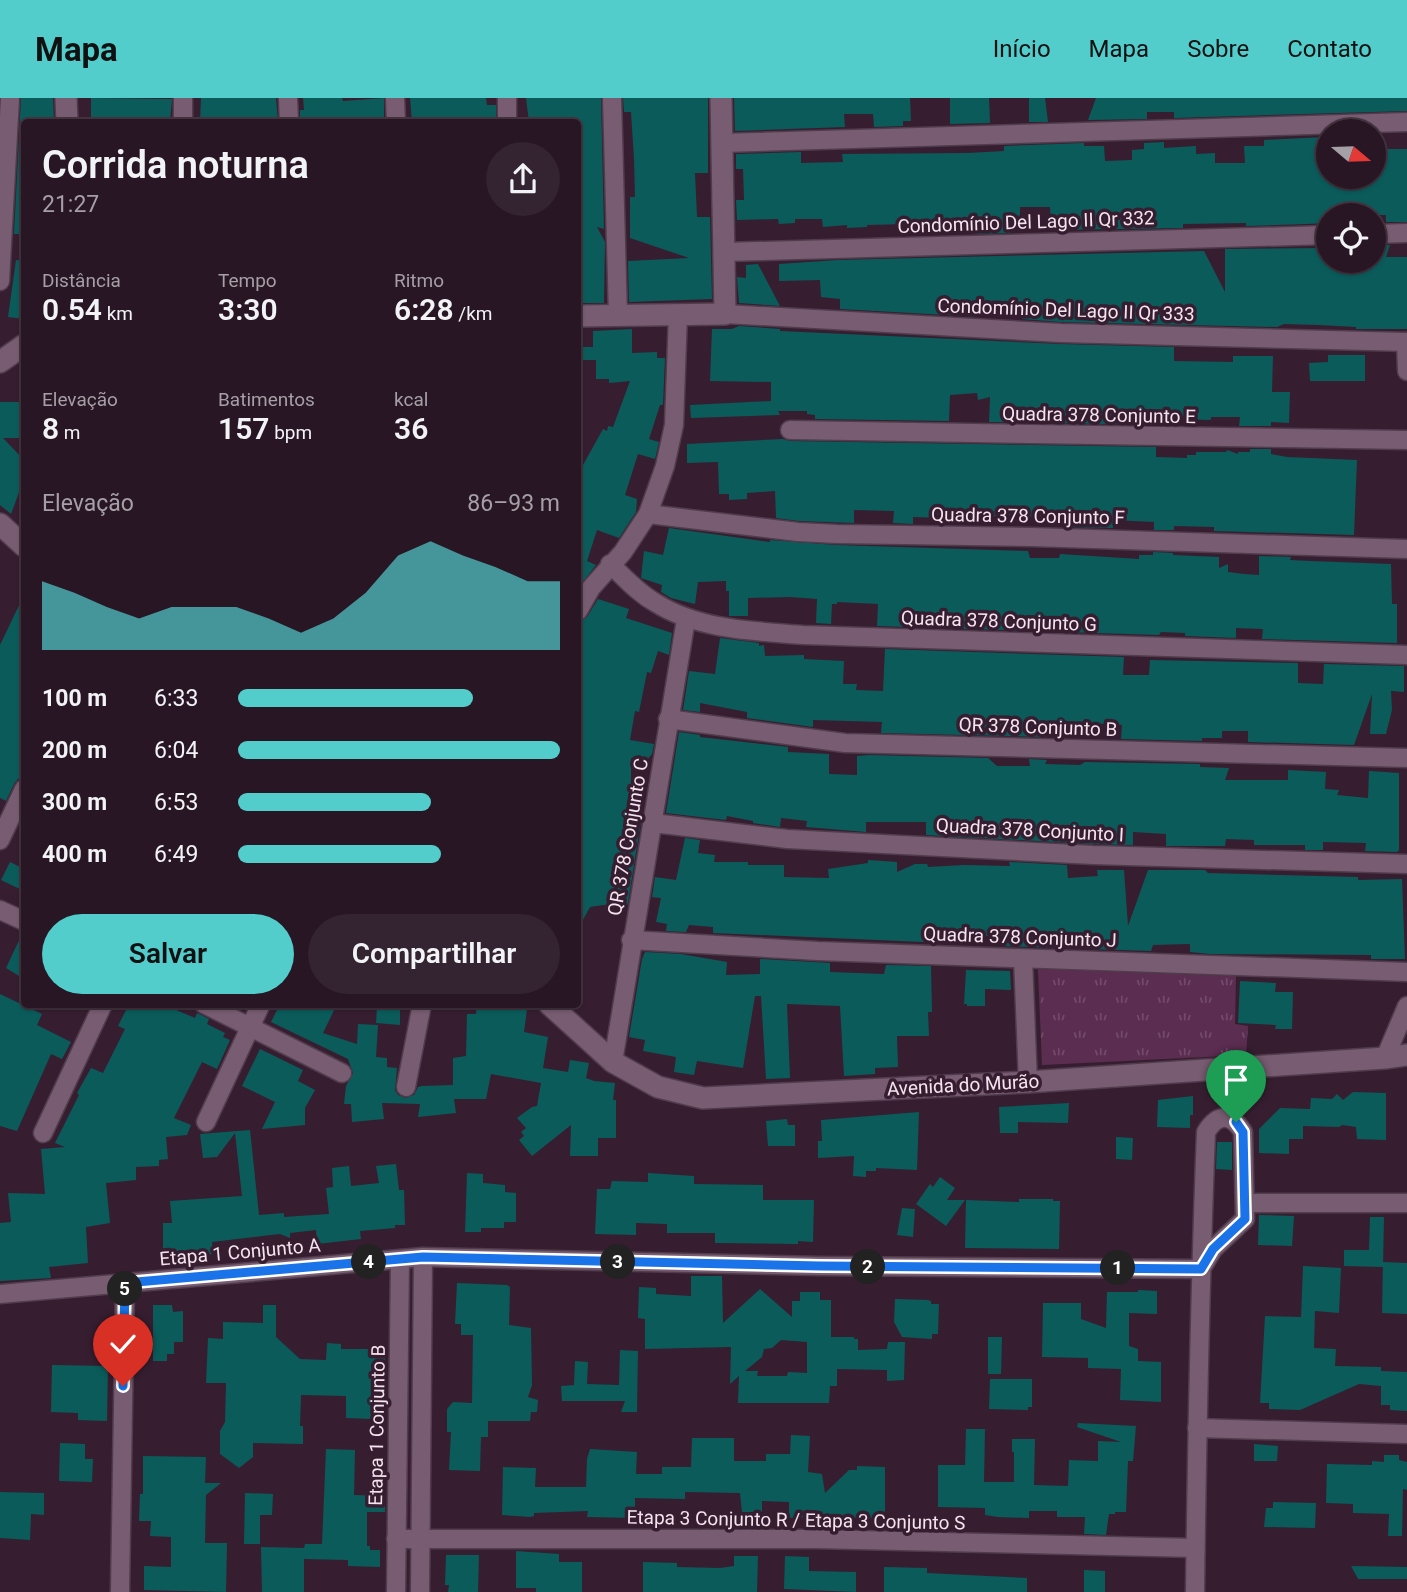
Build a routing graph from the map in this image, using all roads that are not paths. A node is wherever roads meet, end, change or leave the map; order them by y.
1 (10, 98) edge
2 (66, 98) edge
3 (183, 98) edge
4 (288, 98) edge
5 (395, 98) edge
6 (507, 98) edge
7 (612, 98) edge
8 (721, 98) edge
9 (67, 119) edge
10 (183, 119) edge
11 (289, 119) edge
12 (396, 119) edge
13 (508, 119) edge
14 (1407, 122) edge
15 (723, 143) junction
16 (1407, 233) edge
17 (1386, 234) edge
18 (1316, 235) edge
19 (724, 252) junction
20 (0, 281) edge
21 (678, 314) junction
22 (724, 314) junction
23 (581, 316) edge
24 (618, 316) junction
25 (1407, 342) edge
26 (21, 347) edge
27 (0, 362) edge
28 (1407, 371) edge
29 (789, 430) dead end
30 (1407, 440) edge
31 (648, 514) junction
32 (0, 524) edge
33 (21, 542) edge
34 (1407, 549) edge
35 (611, 564) junction
36 (581, 606) edge
37 (686, 619) junction
38 (1407, 655) edge
39 (668, 719) junction
40 (1407, 758) edge
41 (21, 795) edge
42 (653, 823) junction
43 (0, 840) edge
44 (1407, 864) edge
45 (0, 910) edge
46 (21, 920) edge
47 (631, 940) junction
48 (1023, 959) junction
49 (1407, 972) edge
50 (1407, 1006) edge
51 (101, 1008) edge
52 (212, 1008) edge
53 (259, 1008) edge
54 (421, 1008) edge
55 (553, 1008) edge
56 (250, 1026) junction
57 (1407, 1055) edge
58 (1385, 1058) junction
59 (613, 1062) junction
60 (342, 1073) dead end
61 (1028, 1082) junction
62 (407, 1087) dead end
63 (206, 1122) dead end
64 (43, 1133) dead end
65 (1246, 1203) junction
66 (1407, 1203) edge
67 (423, 1257) junction
68 (400, 1259) junction
69 (1201, 1269) junction
70 (125, 1283) junction
71 (0, 1294) edge
72 (1197, 1428) junction
73 (1407, 1434) edge
74 (396, 1539) junction
75 (420, 1539) junction
76 (1195, 1548) junction
77 (120, 1592) edge
78 (396, 1592) edge
79 (420, 1592) edge
80 (1195, 1592) edge

1 - 20 street
2 - 9 street
3 - 10 street
4 - 11 street
5 - 12 street
6 - 13 street
7 - 24 street
8 - 15 street
14 - 15 street
15 - 19 street
16 - 17 street
18 - 19 street, Condomínio Del Lago II Qr 332
19 - 22 street
21 - 22 street
21 - 24 street
21 - 31 street
22 - 25 street, Condomínio Del Lago II Qr 333
23 - 24 street
25 - 28 street
26 - 27 street
29 - 30 street, Quadra 378 Conjunto E
31 - 34 street, Quadra 378 Conjunto F
31 - 35 street
32 - 33 street
35 - 36 street
35 - 37 street, Quadra 378 Conjunto G
37 - 38 street, Quadra 378 Conjunto G
37 - 39 street, QR 378 Conjunto C
39 - 40 street, QR 378 Conjunto B
39 - 42 street, QR 378 Conjunto C
41 - 43 street
42 - 44 street, Quadra 378 Conjunto I
42 - 47 street, QR 378 Conjunto C
45 - 46 street
47 - 48 street, Quadra 378 Conjunto J
47 - 59 street, QR 378 Conjunto C
48 - 49 street, Quadra 378 Conjunto J
48 - 61 street
50 - 58 street
51 - 64 street
52 - 56 street
53 - 56 street
54 - 62 street
55 - 59 street, Avenida do Murão
56 - 60 street
56 - 63 street
57 - 58 street, Avenida do Murão
58 - 61 street, Avenida do Murão
59 - 61 street, Avenida do Murão
65 - 66 street
65 - 69 street
65 - 69 street
67 - 68 street, Etapa 1 Conjunto A
67 - 69 street, Etapa 1 Conjunto A
67 - 75 street
68 - 70 street, Etapa 1 Conjunto A
68 - 74 street, Etapa 1 Conjunto B
69 - 72 street
70 - 71 street, Etapa 1 Conjunto A
70 - 77 street
72 - 73 street
72 - 76 street
74 - 75 street, Etapa 3 Conjunto R / Etapa 3 Conjunto S
74 - 78 street, Etapa 1 Conjunto B
75 - 76 street, Etapa 3 Conjunto R / Etapa 3 Conjunto S
75 - 79 street
76 - 80 street

